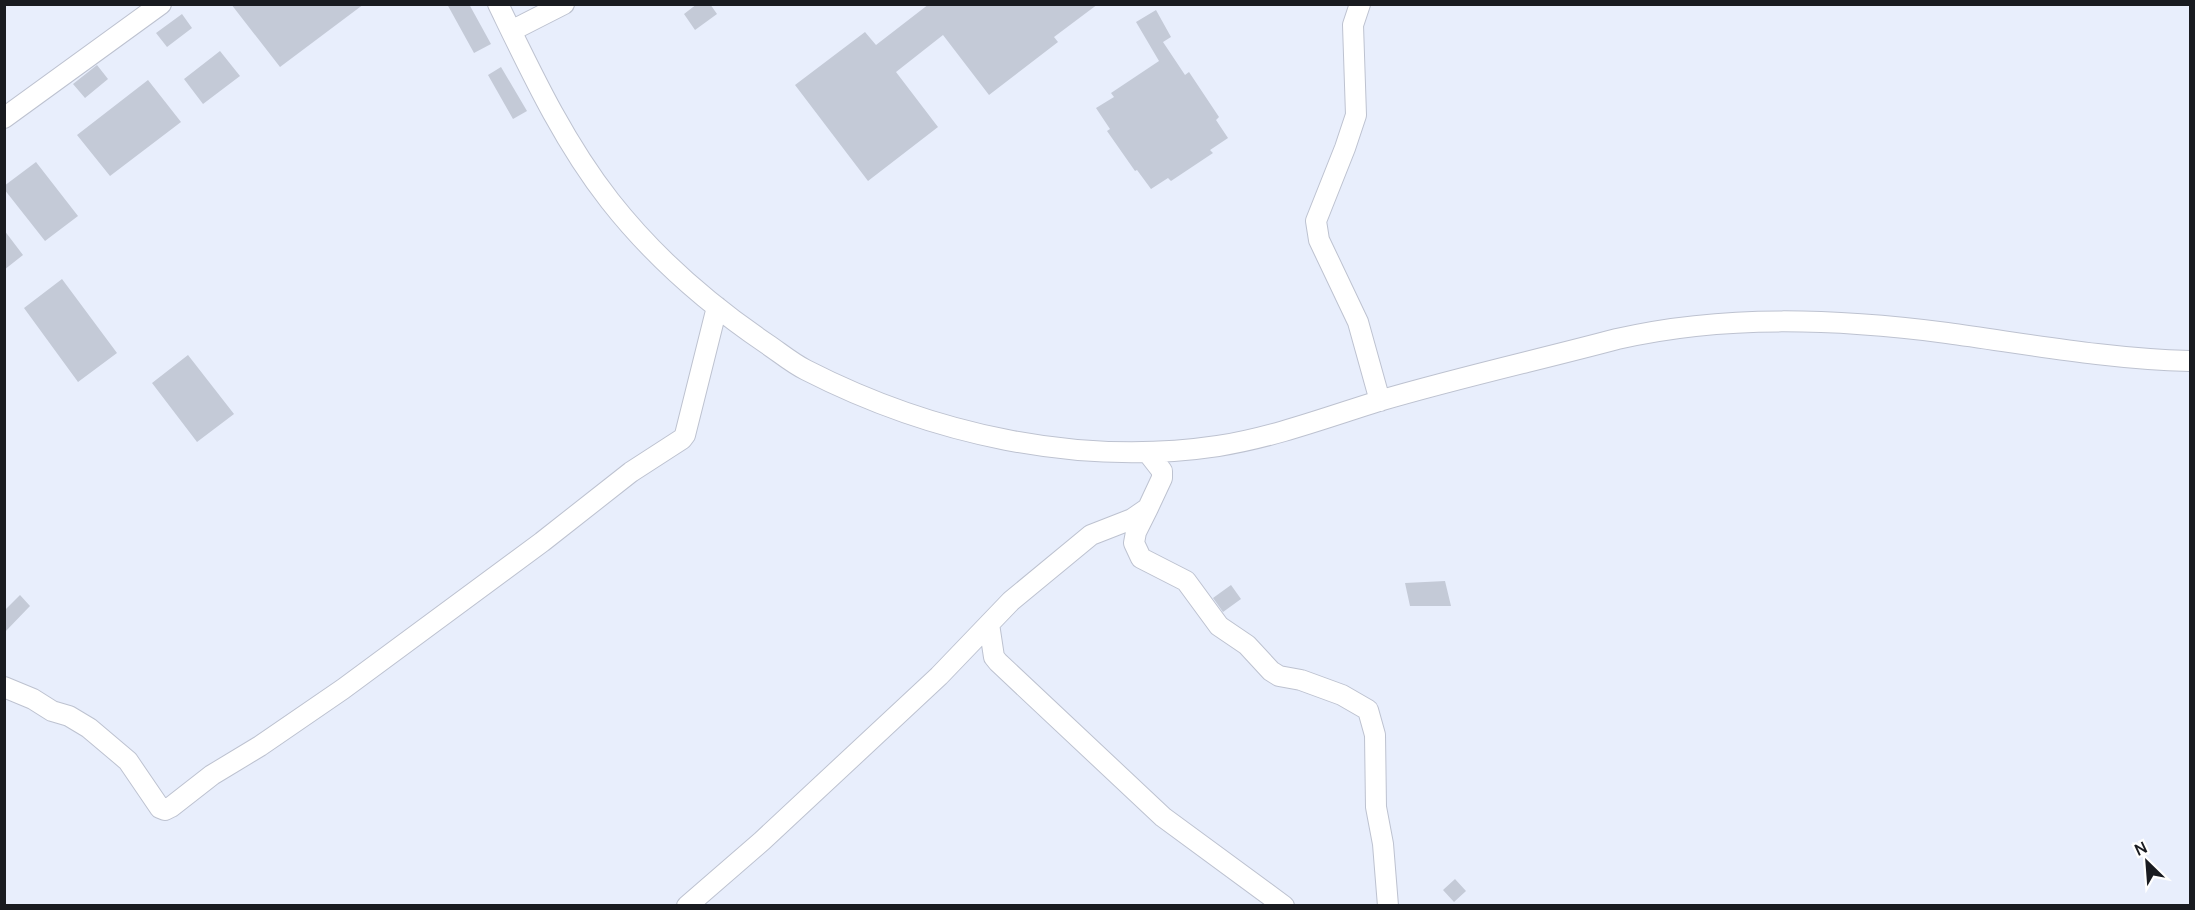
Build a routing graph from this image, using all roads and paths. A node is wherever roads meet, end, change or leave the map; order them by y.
1 (161, 4) edge
2 (498, 4) edge
3 (564, 4) edge
4 (1360, 4) edge
5 (511, 31) junction
6 (4, 118) edge
7 (717, 307) junction
8 (2190, 361) edge
9 (1380, 401) junction
10 (1148, 453) junction
11 (1148, 508) junction
12 (989, 624) junction
13 (4, 687) edge
14 (687, 906) edge
15 (1284, 906) edge
16 (1388, 906) edge

1 - 6 street
2 - 5 street
3 - 5 street
4 - 9 street
5 - 7 street
7 - 10 street
7 - 13 street
8 - 9 street
9 - 10 street
10 - 11 street
11 - 12 street
11 - 16 street
12 - 14 street
12 - 15 street

